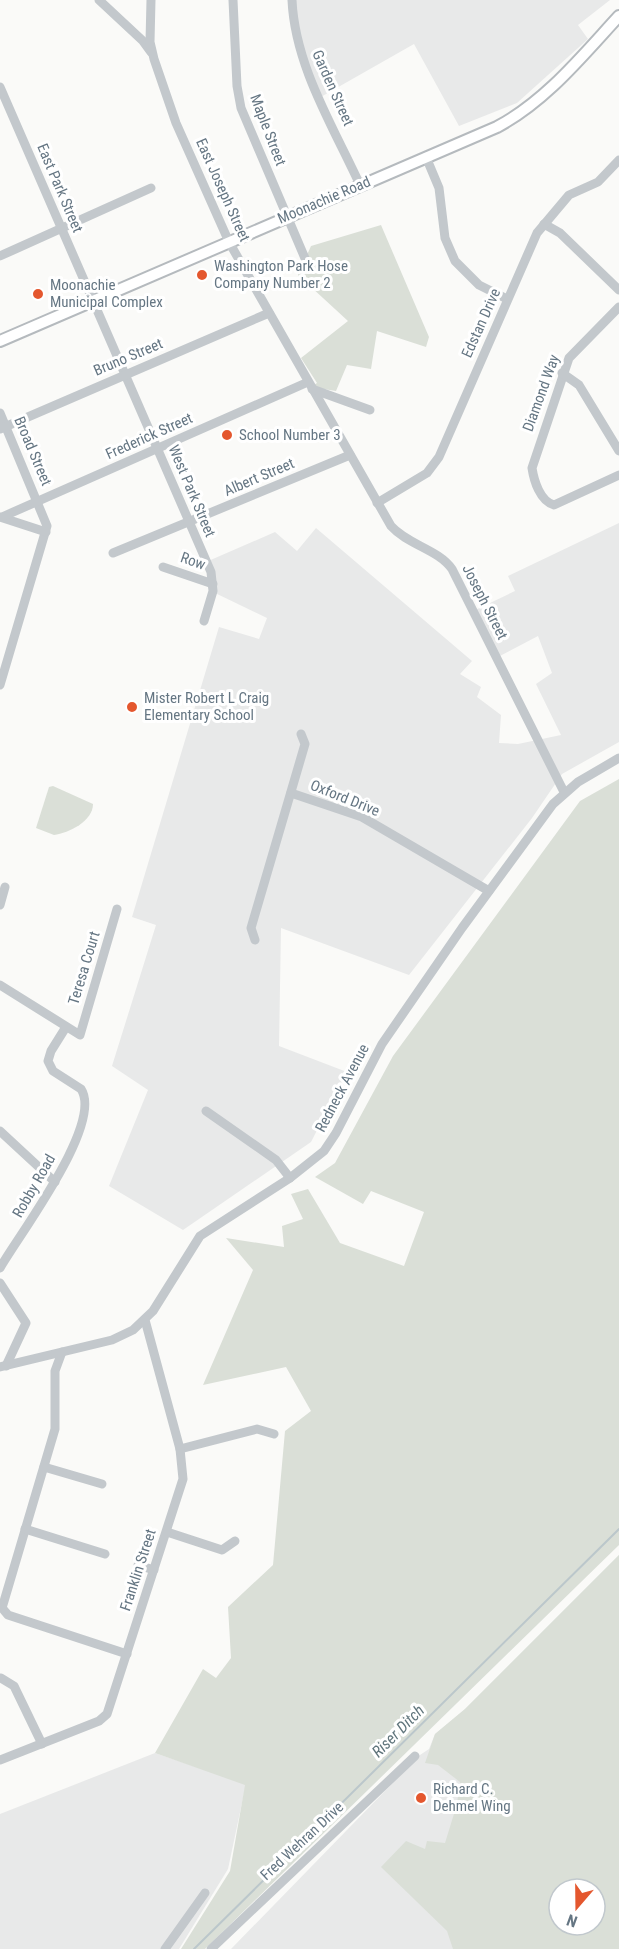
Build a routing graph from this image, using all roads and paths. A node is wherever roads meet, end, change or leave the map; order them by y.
1 (99, 0) edge
2 (151, 0) edge
3 (232, 0) edge
4 (292, 0) edge
5 (619, 16) edge
6 (154, 59) junction
7 (0, 87) edge
8 (426, 157) junction
9 (619, 160) edge
10 (360, 185) junction
11 (151, 188) dead end
12 (287, 216) junction
13 (544, 224) junction
14 (61, 229) junction
15 (229, 242) junction
16 (0, 256) edge
17 (308, 263) dead end
18 (619, 290) edge
19 (507, 299) junction
20 (93, 300) junction
21 (618, 309) edge
22 (269, 313) junction
23 (0, 341) edge
24 (562, 373) junction
25 (125, 375) junction
26 (310, 385) junction
27 (370, 410) dead end
28 (0, 413) edge
29 (3, 428) edge
30 (157, 448) junction
31 (619, 451) edge
32 (350, 455) junction
33 (619, 475) edge
34 (38, 501) junction
35 (377, 503) junction
36 (1, 517) edge
37 (189, 523) junction
38 (46, 532) junction
39 (113, 553) dead end
40 (163, 567) dead end
41 (213, 584) junction
42 (204, 621) dead end
43 (0, 685) edge
44 (301, 734) dead end
45 (619, 758) edge
46 (564, 792) junction
47 (291, 793) junction
48 (5, 887) dead end
49 (489, 891) junction
50 (0, 905) edge
51 (117, 909) dead end
52 (255, 940) dead end
53 (0, 985) edge
54 (66, 1027) junction
55 (206, 1111) dead end
56 (0, 1131) edge
57 (290, 1178) junction
58 (55, 1182) junction
59 (4, 1252) edge
60 (0, 1268) edge
61 (0, 1283) edge
62 (145, 1320) junction
63 (62, 1352) junction
64 (3, 1366) edge
65 (274, 1434) dead end
66 (180, 1449) junction
67 (44, 1467) junction
68 (102, 1484) dead end
69 (25, 1529) junction
70 (167, 1532) junction
71 (235, 1541) dead end
72 (105, 1554) dead end
73 (138, 1565) dead end
74 (154, 1570) junction
75 (127, 1654) junction
76 (1, 1678) edge
77 (42, 1744) junction
78 (415, 1756) dead end
79 (0, 1760) edge
80 (205, 1893) dead end
81 (165, 1949) edge
82 (211, 1949) edge

1 - 6 street, East Joseph Street
2 - 6 street, East Joseph Street
3 - 12 street, Maple Street
4 - 10 street, Garden Street
5 - 8 main road, Moonachie Road
6 - 15 street, East Joseph Street
7 - 14 street, East Park Street
8 - 10 main road, Moonachie Road
8 - 19 street
9 - 13 street, Edstan Drive
10 - 12 main road, Moonachie Road
11 - 14 street
12 - 15 main road, Moonachie Road
12 - 17 street, Maple Street
13 - 18 street
13 - 19 street, Edstan Drive
14 - 16 street
14 - 20 street, East Park Street
15 - 20 main road, Moonachie Road
15 - 22 street, East Joseph Street
19 - 35 street, Edstan Drive
20 - 23 main road, Moonachie Road
20 - 25 street, East Park Street
21 - 24 street, Diamond Way
22 - 25 street, Bruno Street
22 - 26 street, East Joseph Street
24 - 31 street
24 - 33 street, Diamond Way
25 - 29 street, Bruno Street
25 - 30 street, West Park Street
26 - 27 street
26 - 30 street, Frederick Street
26 - 32 street, Joseph Street
28 - 29 street, Broad Street
29 - 34 street, Broad Street
30 - 34 street, Frederick Street
30 - 37 street, West Park Street
32 - 35 street, Joseph Street
32 - 37 street, Albert Street
34 - 36 street, Frederick Street
34 - 38 street, Broad Street
35 - 46 street, Joseph Street
36 - 38 street
37 - 39 street, Albert Street
37 - 41 street, West Park Street
38 - 43 street
40 - 41 street, Row
41 - 42 street
44 - 47 street
45 - 46 street, Redneck Avenue
46 - 49 street, Redneck Avenue
47 - 49 street, Oxford Drive
47 - 52 street, Oxford Drive
48 - 50 street
49 - 57 street, Redneck Avenue
51 - 54 street, Teresa Court
53 - 54 street
54 - 58 street, Robby Road
55 - 57 street
56 - 58 street
57 - 62 street, Redneck Avenue
58 - 59 street, Robby Road
59 - 60 street, Robby Road
61 - 64 street
62 - 63 street, Redneck Avenue
62 - 66 street, Franklin Street
63 - 64 street, Redneck Avenue
63 - 67 street
65 - 66 street
66 - 70 street, Franklin Street
67 - 68 street
67 - 69 street
69 - 72 street
69 - 75 street
70 - 71 street
70 - 74 street, Franklin Street
73 - 74 street
74 - 75 street, Franklin Street
75 - 77 street, Franklin Street
76 - 77 street
77 - 79 street, Franklin Street
78 - 82 street, Fred Wehran Drive
80 - 81 street

